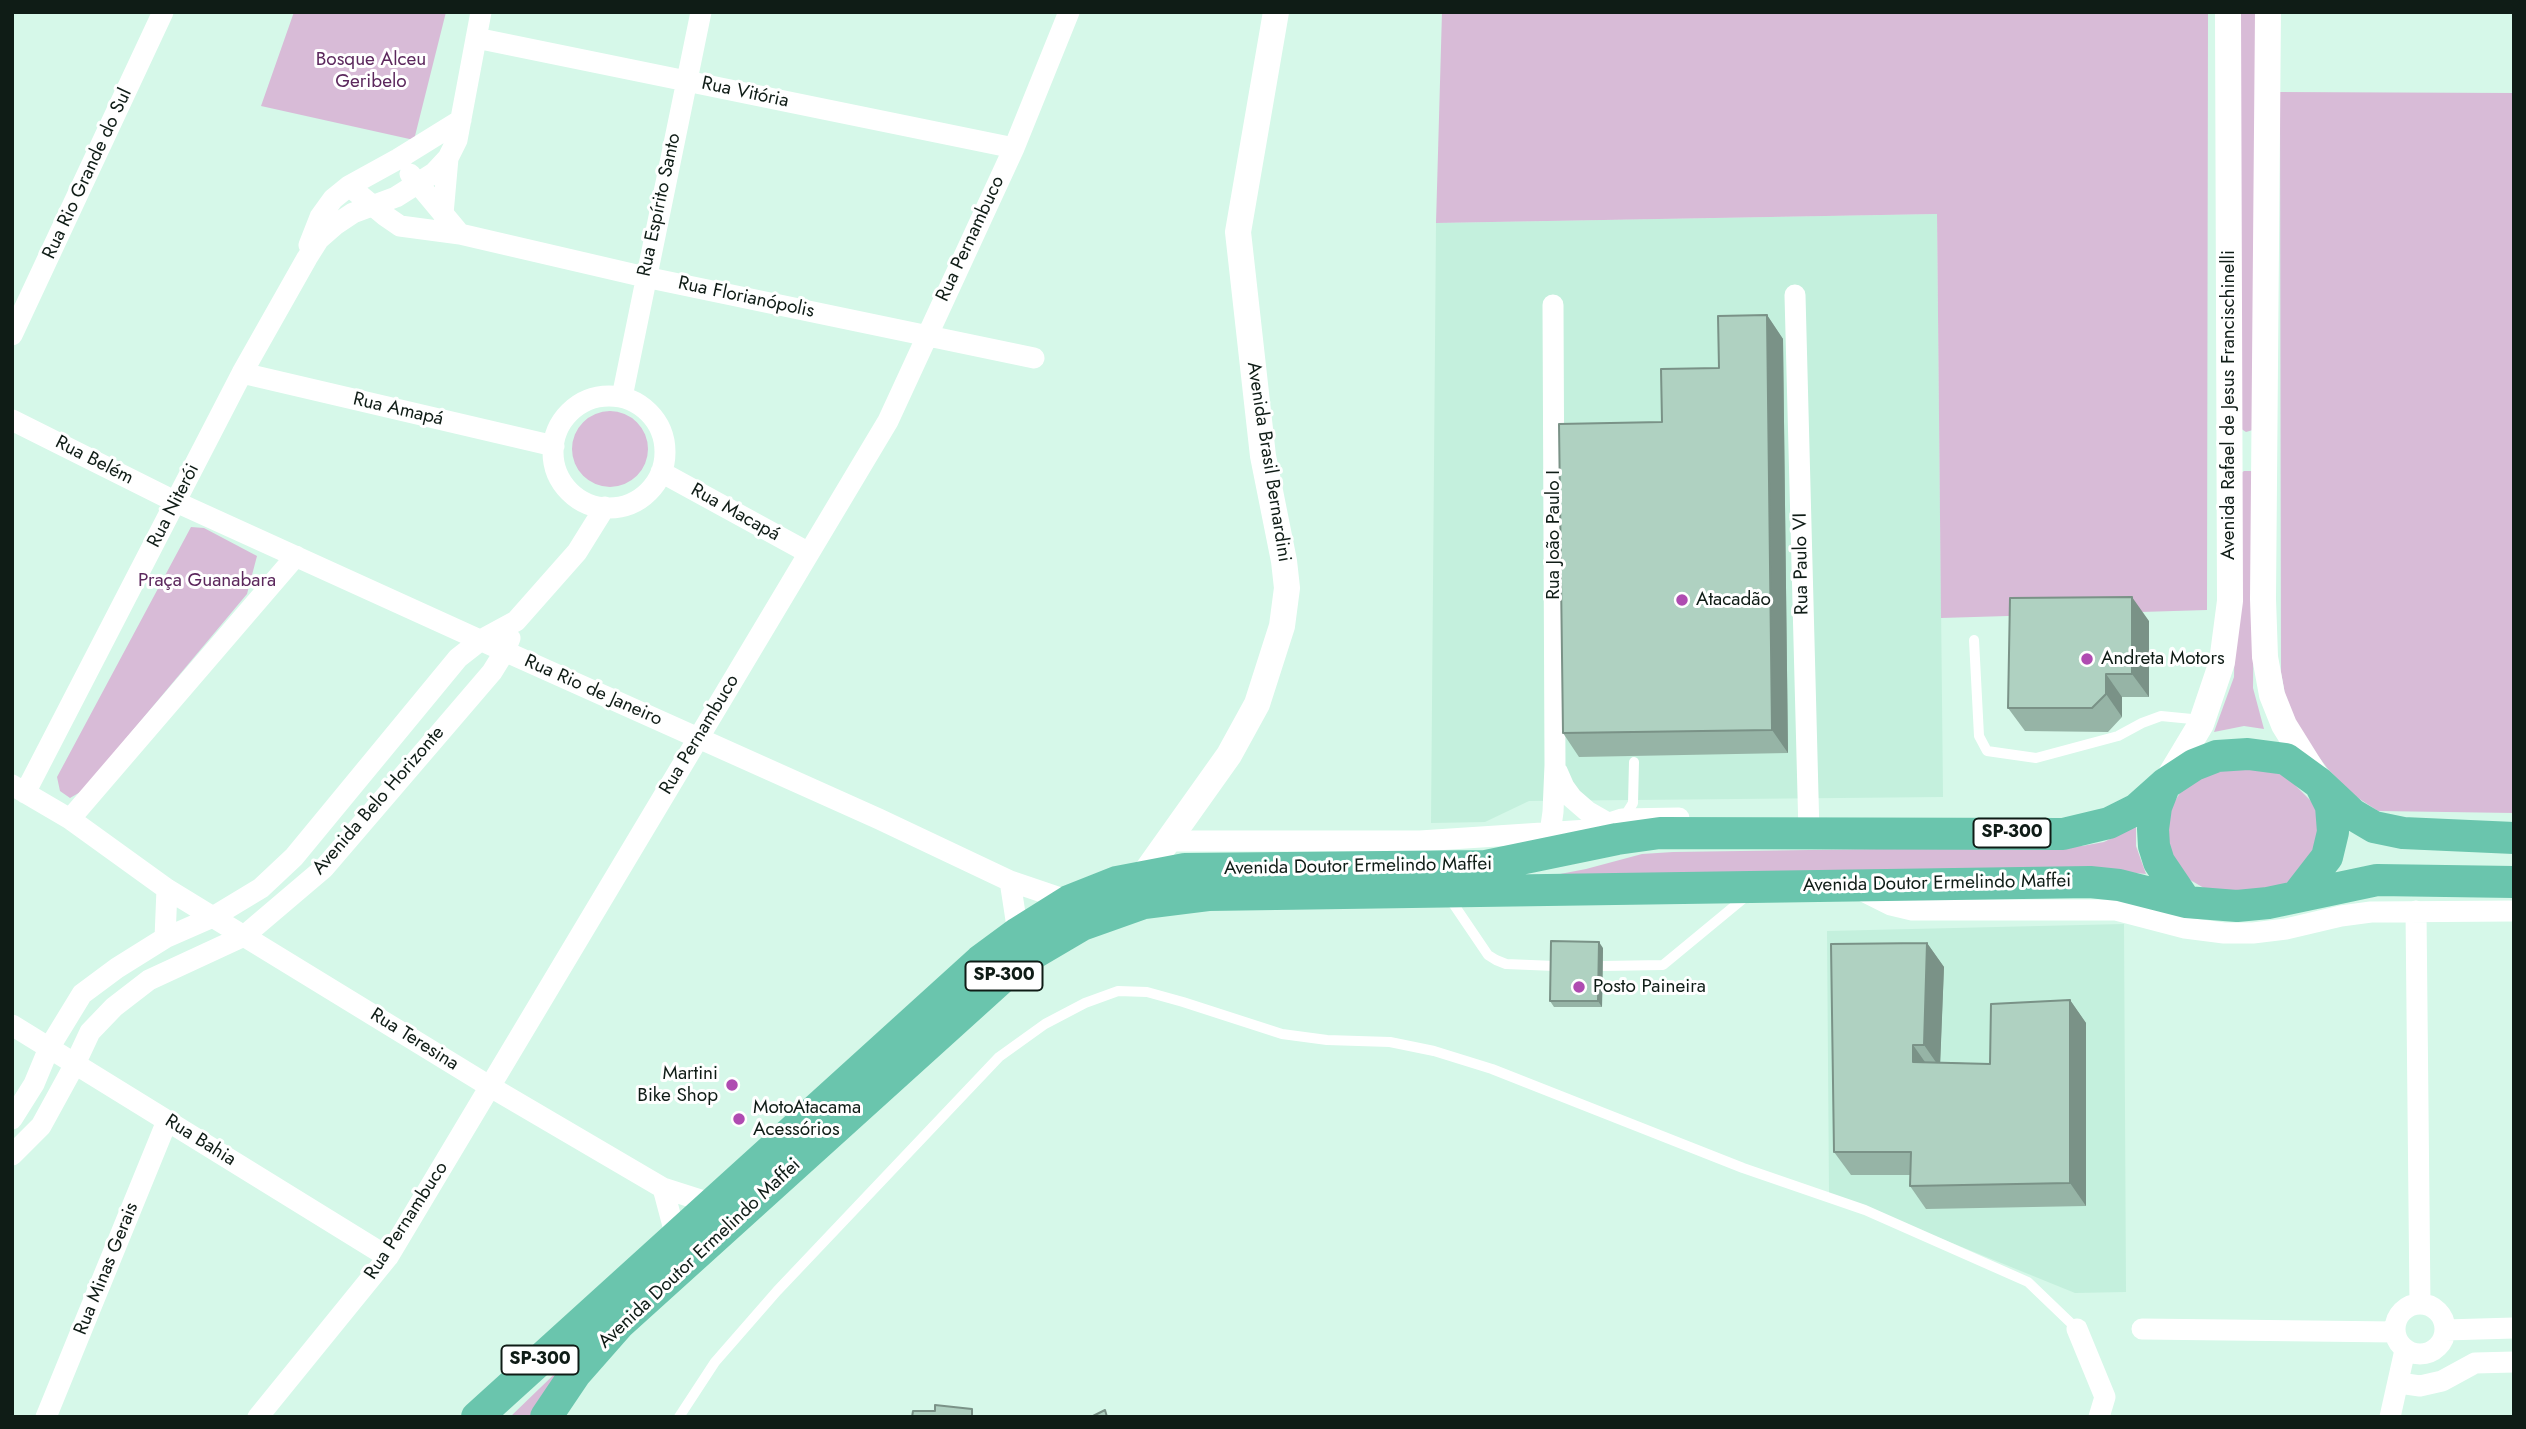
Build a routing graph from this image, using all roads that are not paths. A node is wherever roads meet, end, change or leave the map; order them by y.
1 (163, 12) edge
2 (481, 12) edge
3 (701, 12) edge
4 (1069, 12) edge
5 (1276, 12) edge
6 (2228, 12) edge
7 (2268, 12) edge
8 (476, 37) junction
9 (686, 80) junction
10 (461, 120) junction
11 (1014, 148) junction
12 (448, 158) junction
13 (398, 159) junction
14 (417, 183) junction
15 (349, 186) junction
16 (373, 206) junction
17 (443, 214) junction
18 (460, 234) junction
19 (307, 258) junction
20 (645, 277) junction
21 (1795, 295) dead end
22 (1553, 305) dead end
23 (12, 335) edge
24 (926, 336) junction
25 (1034, 358) dead end
26 (242, 373) junction
27 (622, 397) junction
28 (12, 419) edge
29 (554, 446) junction
30 (2229, 449) junction
31 (2264, 450) junction
32 (661, 472) junction
33 (176, 502) junction
34 (606, 507) junction
35 (809, 553) junction
36 (296, 556) junction
37 (516, 621) junction
38 (1974, 639) dead end
39 (481, 640) junction
40 (505, 651) junction
41 (2202, 720) junction
42 (698, 739) junction
43 (1634, 762) dead end
44 (1555, 765) junction
45 (2319, 783) junction
46 (2165, 784) junction
47 (19, 789) edge
48 (1634, 793) junction
49 (1654, 818) junction
50 (70, 819) junction
51 (1606, 824) junction
52 (1725, 833) junction
53 (1809, 833) junction
54 (2514, 838) edge
55 (1167, 841) junction
56 (1544, 845) junction
57 (1143, 876) junction
58 (1010, 881) junction
59 (2514, 882) edge
60 (1851, 885) junction
61 (1757, 886) junction
62 (167, 889) junction
63 (1445, 891) junction
64 (2296, 897) junction
65 (1069, 901) junction
66 (2186, 902) junction
67 (2416, 911) junction
68 (2514, 911) edge
69 (213, 917) junction
70 (1018, 933) junction
71 (244, 936) junction
72 (165, 938) junction
73 (1555, 966) edge
74 (1603, 967) dead end
75 (12, 1025) edge
76 (49, 1048) junction
77 (75, 1064) junction
78 (489, 1086) junction
79 (12, 1119) edge
80 (167, 1121) junction
81 (12, 1156) edge
82 (663, 1188) junction
83 (713, 1204) junction
84 (676, 1237) junction
85 (388, 1257) junction
86 (2420, 1304) junction
87 (2514, 1328) edge
88 (2077, 1329) joint
89 (2142, 1329) dead end
90 (2445, 1330) junction
91 (2400, 1341) junction
92 (2514, 1362) edge
93 (2399, 1383) junction
94 (46, 1417) edge
95 (258, 1417) edge
96 (478, 1417) edge
97 (546, 1417) edge
98 (679, 1417) edge
99 (2099, 1417) edge
100 (2390, 1417) edge

1 - 23 street, Rua Rio Grande do Sul
2 - 8 street
3 - 9 street, Rua Espírito Santo
4 - 11 street, Rua Pernambuco
5 - 55 street, Avenida Brasil Bernardini
6 - 30 street, Avenida Rafael de Jesus Francischinelli
7 - 31 street, Avenida Rafael de Jesus Francischinelli
8 - 9 street, Rua Vitória
8 - 10 street
9 - 11 street, Rua Vitória
9 - 20 street, Rua Espírito Santo
10 - 12 street
10 - 13 street, Rua Niterói
11 - 24 street, Rua Pernambuco
12 - 14 street, Rua Niterói
12 - 17 street
13 - 14 street
13 - 15 street, Rua Niterói
14 - 16 street, Rua Niterói
14 - 17 street
15 - 16 street, Rua Florianópolis
15 - 19 street, Rua Niterói
16 - 18 street, Rua Florianópolis
16 - 19 street, Rua Niterói
17 - 18 street
18 - 20 street, Rua Florianópolis
19 - 26 street, Rua Niterói
20 - 24 street, Rua Florianópolis
20 - 27 street, Rua Espírito Santo
21 - 53 street, Rua Paulo VI
22 - 44 street, Rua João Paulo I
24 - 25 street, Rua Florianópolis
24 - 35 street, Rua Pernambuco
26 - 29 street, Rua Amapá
26 - 33 street, Rua Niterói
27 - 29 street
27 - 32 street
28 - 33 street, Rua Belém
29 - 34 street
30 - 31 street
30 - 41 street, Avenida Rafael de Jesus Francischinelli
31 - 45 street, Avenida Rafael de Jesus Francischinelli
32 - 34 street
32 - 35 street, Rua Macapá
33 - 36 street, Rua Rio de Janeiro
33 - 47 street, Rua Niterói
34 - 37 street, Avenida Belo Horizonte
35 - 42 street, Rua Pernambuco
36 - 39 street, Rua Rio de Janeiro
36 - 50 street
37 - 39 street, Avenida Belo Horizonte
37 - 40 street, Avenida Belo Horizonte
38 - 41 lane
39 - 40 street, Rua Rio de Janeiro
39 - 69 street, Avenida Belo Horizonte
40 - 42 street, Rua Rio de Janeiro
40 - 71 street, Avenida Belo Horizonte
41 - 46 street, Avenida Rafael de Jesus Francischinelli
42 - 58 street, Rua Rio de Janeiro
42 - 78 street, Rua Pernambuco
43 - 48 lane
44 - 51 street, Rua João Paulo I
44 - 56 street, Rua João Paulo I
45 - 46 main road, Avenida Doutor Ermelindo Maffei / SP-300
45 - 54 main road, Avenida Doutor Ermelindo Maffei / SP-300
45 - 64 main road
46 - 53 main road, Avenida Doutor Ermelindo Maffei / SP-300
46 - 66 main road
47 - 50 street, Rua Teresina
48 - 49 lane
48 - 51 lane
49 - 51 street
49 - 52 street
50 - 62 street, Rua Teresina
51 - 56 street
52 - 53 main road, Avenida Doutor Ermelindo Maffei / SP-300
52 - 56 main road, Avenida Doutor Ermelindo Maffei / SP-300
55 - 56 street
55 - 57 street, Avenida Brasil Bernardini
56 - 57 main road, Avenida Doutor Ermelindo Maffei / SP-300
57 - 65 main road, Avenida Doutor Ermelindo Maffei / SP-300
58 - 65 street, Rua Rio de Janeiro
58 - 70 street
59 - 64 main road, Avenida Doutor Ermelindo Maffei / SP-300
60 - 61 main road, Avenida Doutor Ermelindo Maffei / SP-300
60 - 66 main road, Avenida Doutor Ermelindo Maffei / SP-300
60 - 67 street
61 - 63 main road, Avenida Doutor Ermelindo Maffei / SP-300
61 - 74 lane
62 - 69 street, Rua Teresina
62 - 72 street
63 - 73 lane
63 - 97 main road, Avenida Doutor Ermelindo Maffei / SP-300
64 - 66 main road, Avenida Doutor Ermelindo Maffei / SP-300
65 - 70 main road, Avenida Doutor Ermelindo Maffei / SP-300
67 - 68 street
67 - 86 street
69 - 71 street, Rua Teresina
69 - 72 street, Avenida Belo Horizonte
70 - 83 main road, Avenida Doutor Ermelindo Maffei / SP-300
71 - 77 street, Avenida Belo Horizonte
71 - 78 street, Rua Teresina
72 - 76 street, Avenida Belo Horizonte
75 - 76 street, Rua Bahia
76 - 77 street, Rua Bahia
76 - 79 street, Avenida Belo Horizonte
77 - 80 street, Rua Bahia
77 - 81 street, Avenida Belo Horizonte
78 - 82 street, Rua Teresina
78 - 85 street, Rua Pernambuco
80 - 85 street, Rua Bahia
80 - 94 street, Rua Minas Gerais
82 - 83 street, Rua Teresina
82 - 84 street
83 - 84 main road, Avenida Doutor Ermelindo Maffei / SP-300
84 - 96 main road, Avenida Doutor Ermelindo Maffei / SP-300
85 - 95 street, Rua Pernambuco
86 - 90 street
86 - 91 street
87 - 90 street
88 - 98 lane
88 - 99 street
89 - 91 street
90 - 91 street
91 - 93 street
92 - 93 street
93 - 100 street

